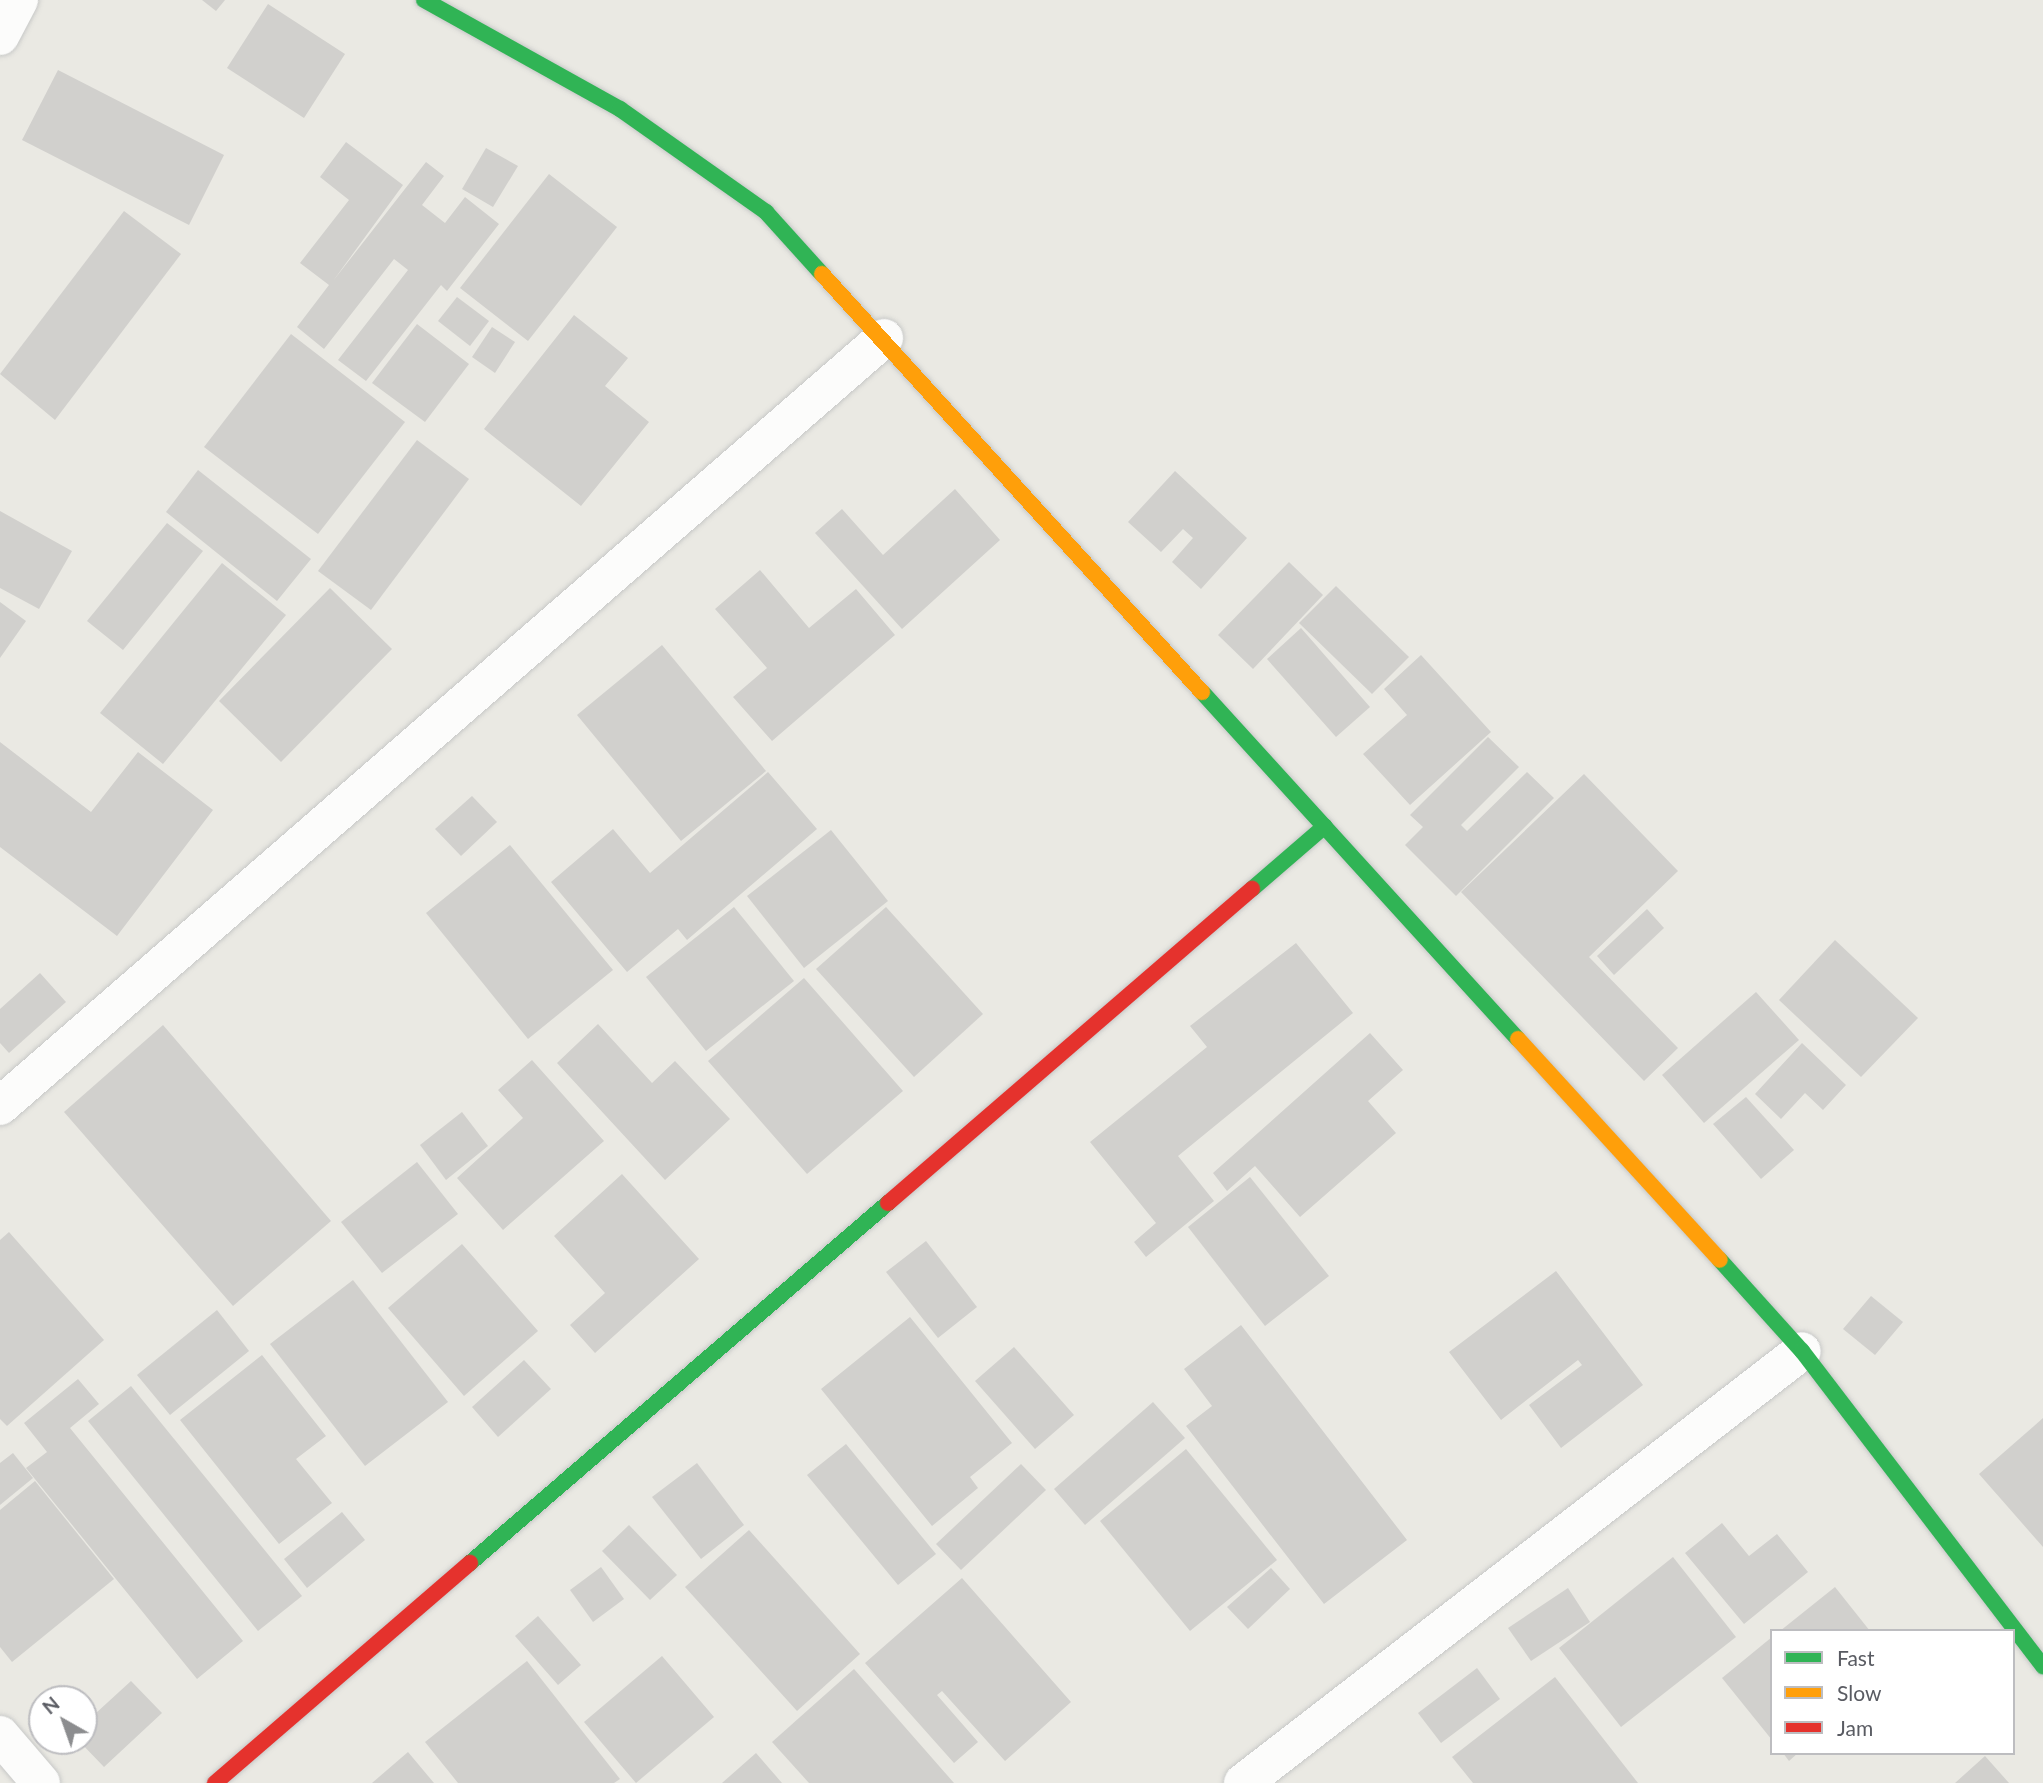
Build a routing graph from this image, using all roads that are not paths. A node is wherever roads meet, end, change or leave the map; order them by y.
1 (19, 0) edge
2 (424, 0) edge
3 (0, 36) edge
4 (884, 338) junction
5 (1325, 827) junction
6 (0, 1106) edge
7 (1802, 1351) junction
8 (2015, 1629) edge
9 (2015, 1629) edge
10 (2043, 1666) edge
11 (0, 1735) edge
12 (41, 1783) edge
13 (215, 1783) edge
14 (1243, 1783) edge

1 - 3 street
2 - 4 street
4 - 5 street
4 - 6 street
5 - 7 street
5 - 13 street
7 - 8 street
7 - 14 street
9 - 10 street
11 - 12 street

